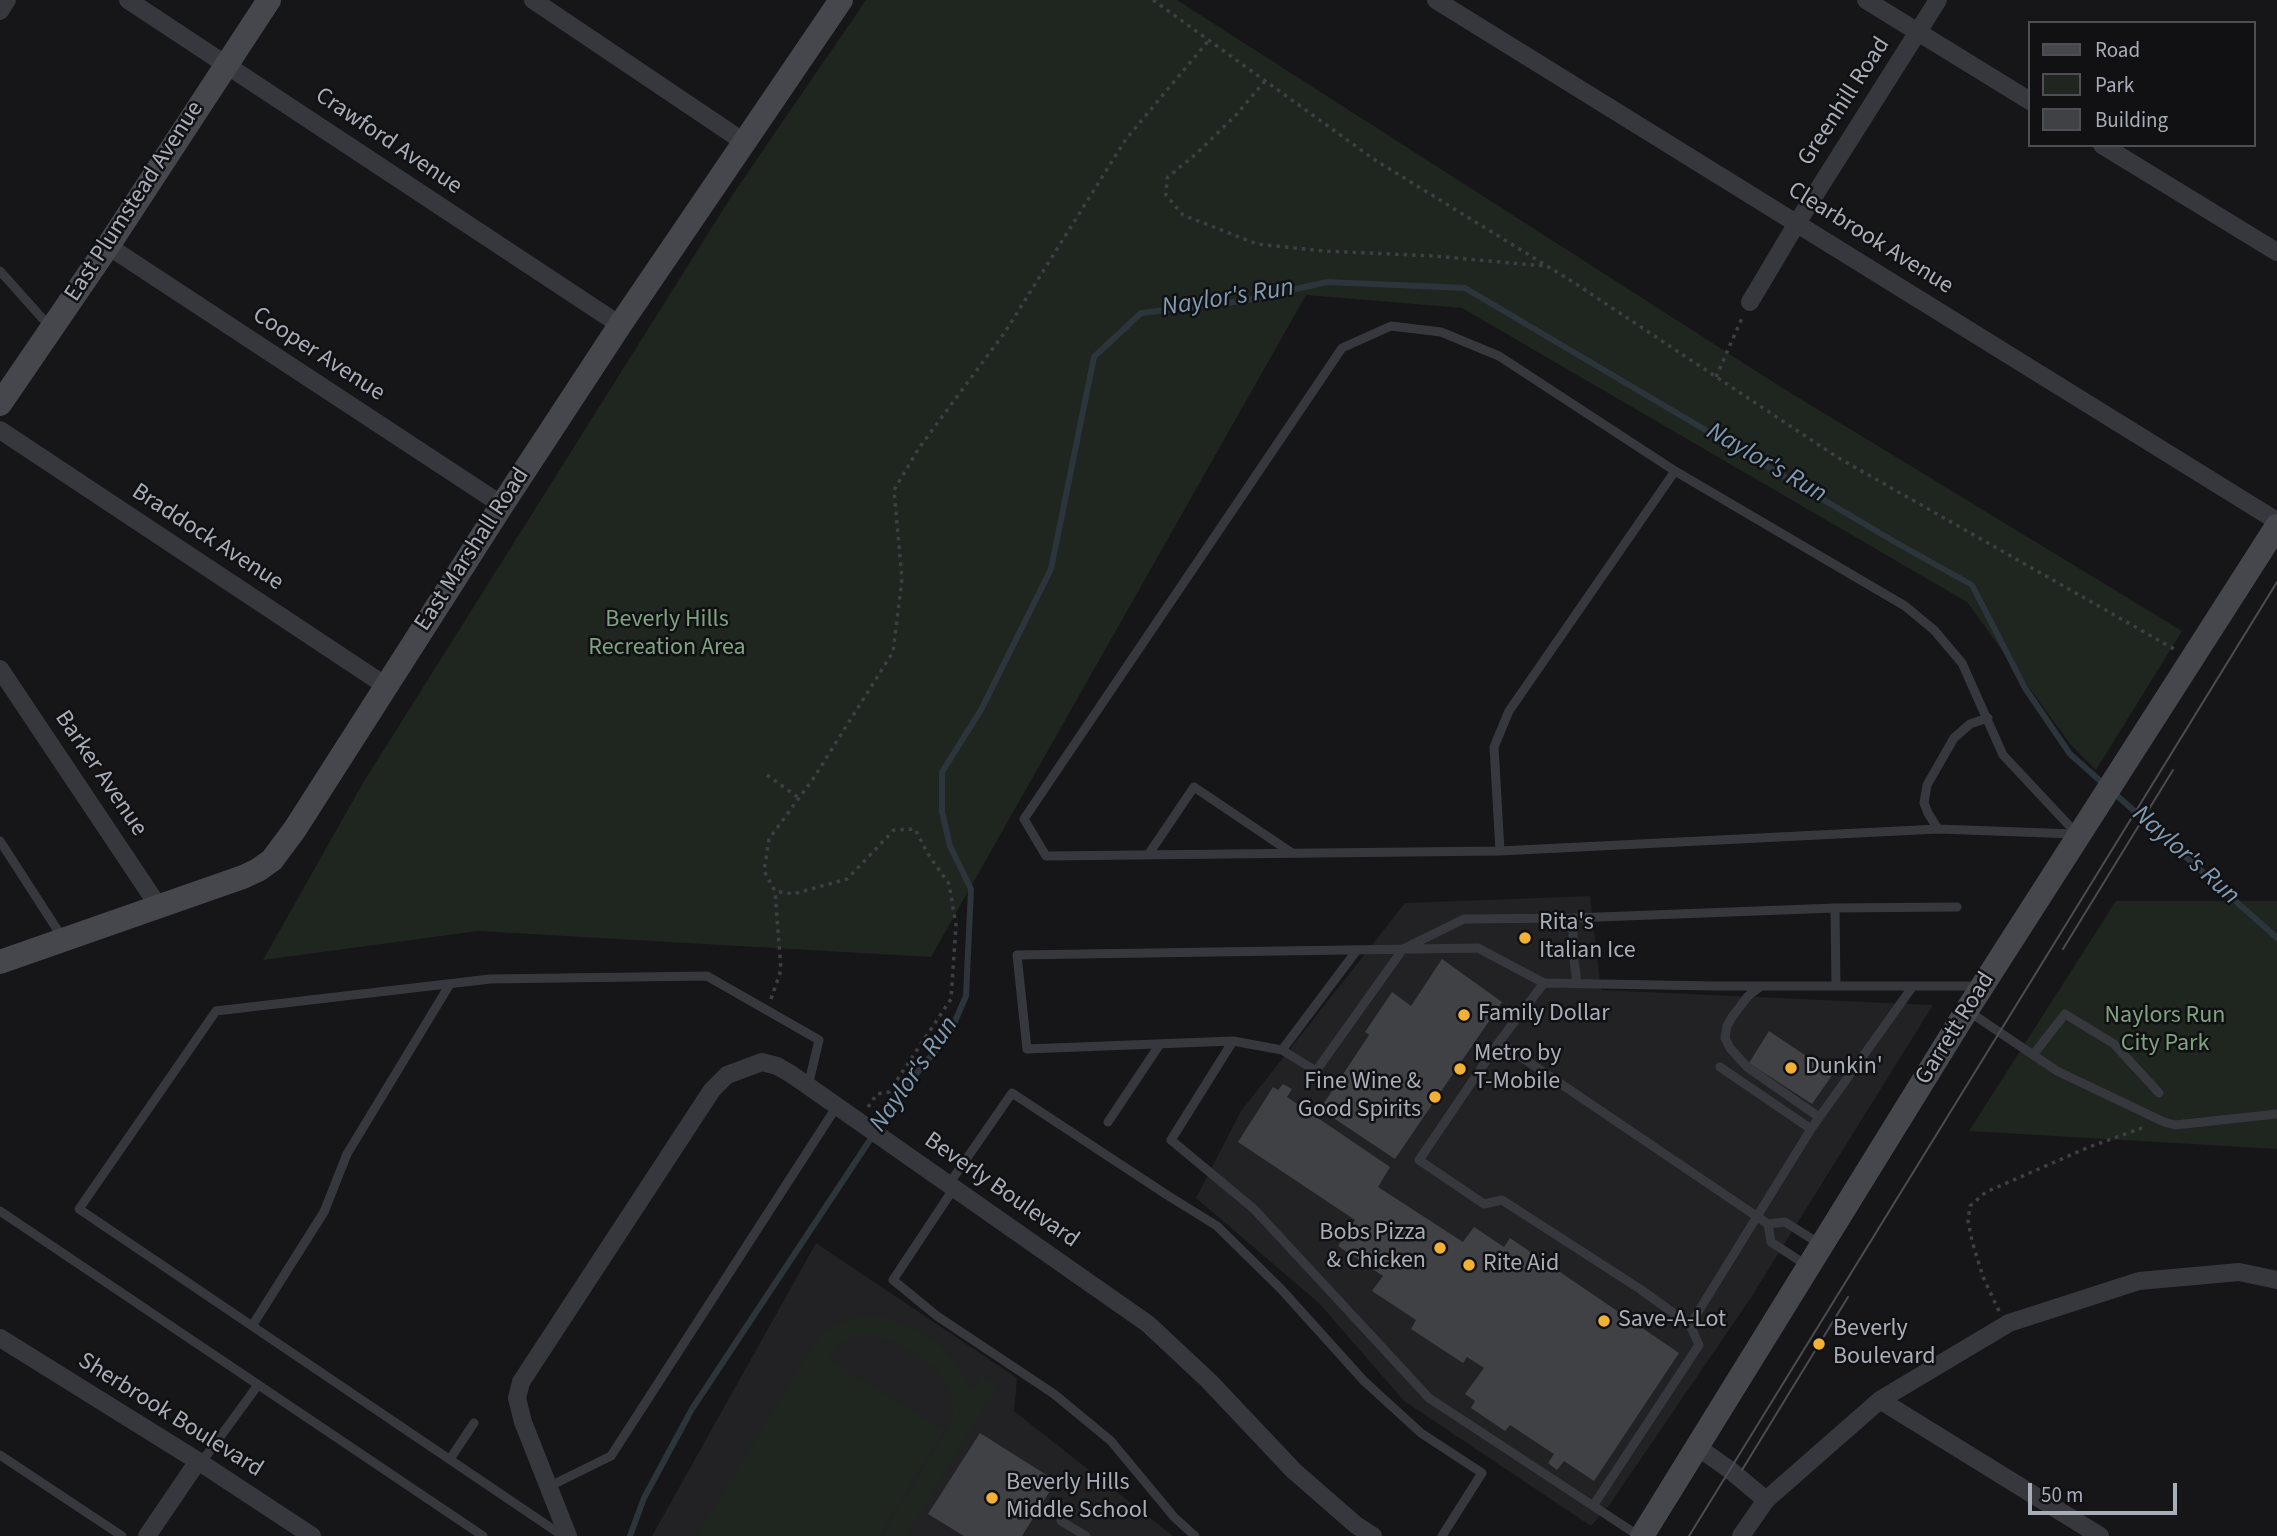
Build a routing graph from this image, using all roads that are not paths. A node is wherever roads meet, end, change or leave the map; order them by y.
1 (7, 0) edge
2 (128, 0) edge
3 (269, 0) edge
4 (533, 0) edge
5 (841, 0) edge
6 (1436, 0) edge
7 (1866, 0) edge
8 (1938, 0) edge
9 (0, 11) edge
10 (1919, 33) junction
11 (226, 64) junction
12 (2028, 100) edge
13 (744, 142) junction
14 (2105, 147) edge
15 (1797, 223) junction
16 (108, 246) junction
17 (2277, 252) edge
18 (0, 271) edge
19 (1750, 302) road end
20 (620, 325) junction
21 (51, 329) junction
22 (0, 404) edge
23 (0, 430) edge
24 (1675, 471) junction
25 (502, 505) junction
26 (2277, 521) edge
27 (2277, 526) edge
28 (0, 669) edge
29 (386, 686) junction
30 (1988, 718) junction
31 (1938, 829) junction
32 (2078, 834) junction
33 (0, 841) edge
34 (1500, 851) junction
35 (1292, 853) junction
36 (1149, 855) junction
37 (159, 906) junction
38 (1957, 907) dead end
39 (1835, 908) junction
40 (1573, 918) junction
41 (64, 940) junction
42 (1403, 949) junction
43 (1357, 950) junction
44 (0, 962) edge
45 (1545, 983) junction
46 (1577, 983) junction
47 (450, 984) junction
48 (1836, 985) junction
49 (1761, 986) junction
50 (1913, 986) junction
51 (1983, 986) junction
52 (1967, 1010) junction
53 (1233, 1041) junction
54 (1499, 1042) junction
55 (1160, 1044) junction
56 (1282, 1050) junction
57 (2033, 1055) junction
58 (1720, 1067) dead end
59 (808, 1086) junction
60 (2159, 1093) dead end
61 (837, 1106) junction
62 (2277, 1114) edge
63 (1819, 1117) junction
64 (1108, 1122) dead end
65 (1811, 1129) junction
66 (951, 1186) junction
67 (0, 1211) edge
68 (1756, 1215) junction
69 (1768, 1224) junction
70 (1822, 1245) junction
71 (1808, 1266) junction
72 (2277, 1280) edge
73 (1690, 1325) junction
74 (252, 1326) junction
75 (0, 1338) edge
76 (258, 1385) junction
77 (1880, 1400) junction
78 (474, 1423) dead end
79 (1696, 1447) junction
80 (0, 1455) edge
81 (450, 1459) junction
82 (200, 1462) junction
83 (548, 1487) junction
84 (1766, 1500) junction
85 (1593, 1506) junction
86 (1061, 1521) dead end
87 (122, 1536) edge
88 (147, 1536) edge
89 (312, 1536) edge
90 (483, 1536) edge
91 (566, 1536) edge
92 (1086, 1536) edge
93 (1195, 1536) edge
94 (1373, 1536) edge
95 (1442, 1536) edge
96 (1641, 1536) edge
97 (1741, 1536) edge
98 (2100, 1536) edge

1 - 9 street
2 - 11 street, Crawford Avenue
3 - 11 main road, East Plumstead Avenue
4 - 13 street
5 - 13 main road, East Marshall Road
6 - 15 street, Clearbrook Avenue
7 - 10 street
8 - 10 street, Greenhill Road
10 - 12 street
10 - 15 street, Greenhill Road
11 - 16 main road, East Plumstead Avenue
11 - 20 street, Crawford Avenue
13 - 20 main road, East Marshall Road
14 - 17 street
15 - 19 street, Greenhill Road
15 - 26 street, Clearbrook Avenue
16 - 21 main road, East Plumstead Avenue
16 - 25 street, Cooper Avenue
18 - 21 lane
20 - 25 main road, East Marshall Road
21 - 22 main road, East Plumstead Avenue
23 - 29 street, Braddock Avenue
24 - 30 lane
24 - 34 lane
24 - 36 lane
25 - 29 main road, East Marshall Road
27 - 32 main road, Garrett Road
28 - 37 street, Barker Avenue
29 - 37 main road, East Marshall Road
30 - 31 lane
30 - 32 lane
31 - 32 lane
31 - 34 lane
32 - 51 main road, Garrett Road
33 - 41 lane
34 - 35 lane
35 - 36 lane
35 - 36 lane
37 - 41 main road, East Marshall Road
38 - 39 lane
39 - 40 lane
39 - 48 lane
40 - 42 lane
40 - 46 lane
41 - 44 main road, East Marshall Road
42 - 43 lane
42 - 45 lane
42 - 56 lane
43 - 55 lane
43 - 56 lane
45 - 46 lane
45 - 54 lane
46 - 49 lane
47 - 59 lane
47 - 74 lane
47 - 74 lane
48 - 49 lane
48 - 50 lane
49 - 63 lane
50 - 51 lane
50 - 63 lane
51 - 52 main road, Garrett Road
52 - 57 lane
52 - 70 main road, Garrett Road
53 - 55 lane
53 - 56 lane
53 - 85 lane
54 - 68 lane
54 - 73 lane
55 - 64 lane
57 - 60 lane
57 - 62 lane
58 - 65 lane
59 - 61 street, Beverly Boulevard
59 - 83 street, Beverly Boulevard
61 - 66 street, Beverly Boulevard
61 - 83 lane
63 - 65 lane
65 - 68 lane
66 - 93 lane
66 - 94 street, Beverly Boulevard
66 - 95 lane
67 - 76 lane
68 - 69 lane
68 - 73 lane
69 - 70 lane
69 - 71 lane
70 - 71 main road, Garrett Road
71 - 79 main road, Garrett Road
72 - 77 street
73 - 85 lane
74 - 81 lane
75 - 82 street, Sherbrook Boulevard
76 - 82 lane
76 - 90 lane
77 - 84 street
77 - 98 street
78 - 81 lane
79 - 84 street
79 - 96 main road, Garrett Road
80 - 87 lane
81 - 91 lane
82 - 88 street
82 - 89 street, Sherbrook Boulevard
83 - 91 street, Beverly Boulevard
84 - 97 street
85 - 96 lane
86 - 92 lane

